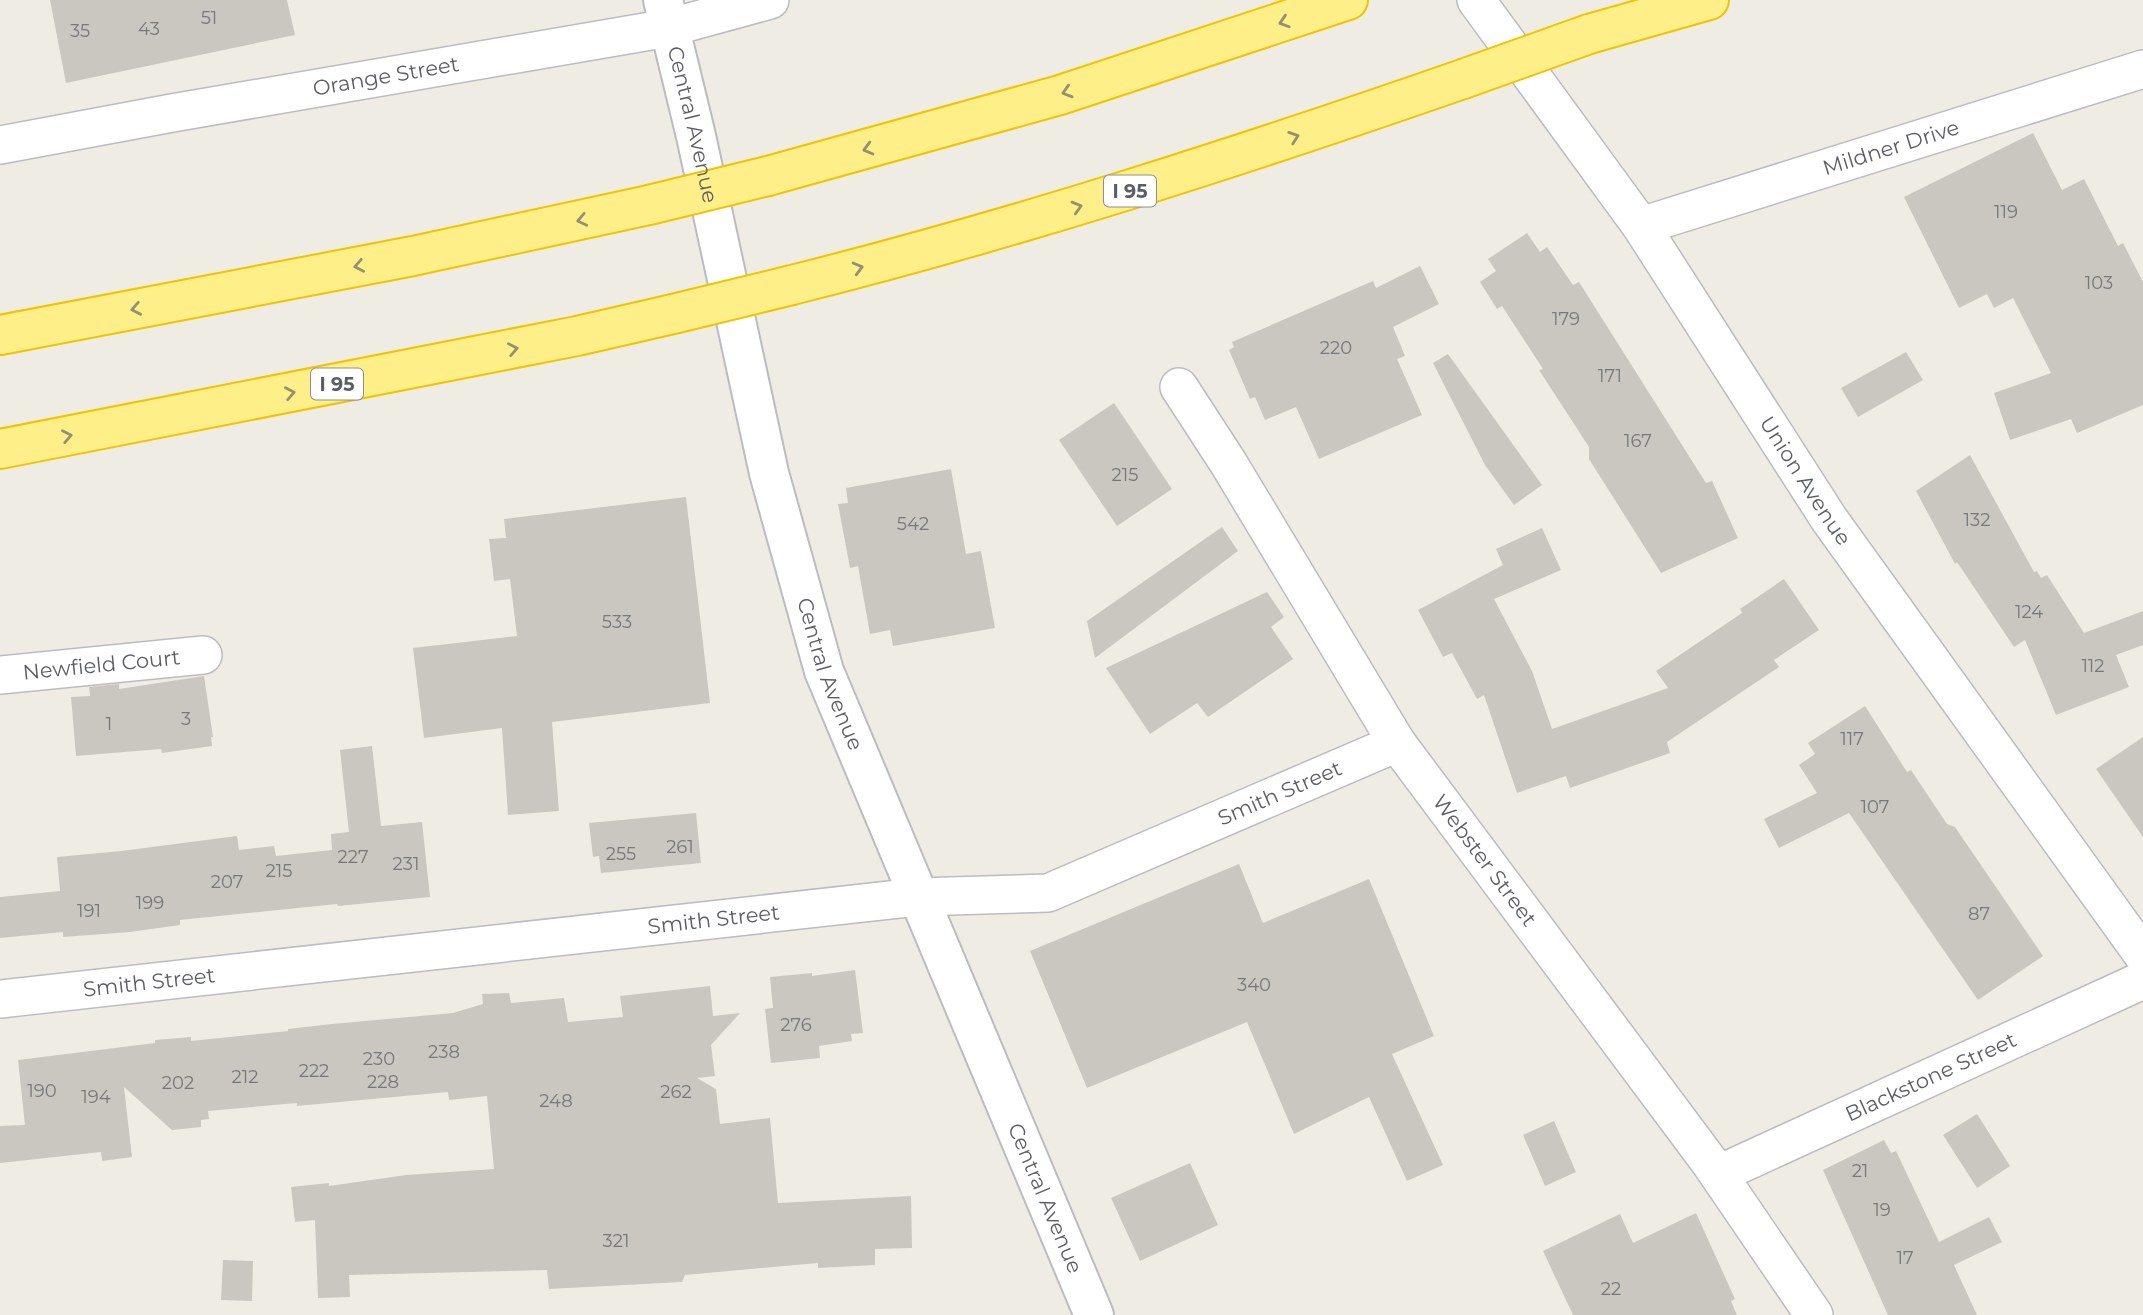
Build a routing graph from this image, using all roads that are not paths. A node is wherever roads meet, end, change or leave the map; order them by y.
1 (770, 0) edge
2 (1348, 0) edge
3 (1476, 0) edge
4 (1686, 0) edge
5 (1709, 0) edge
6 (665, 14) edge
7 (1589, 34) junction
8 (2139, 79) edge
9 (0, 145) edge
10 (1641, 226) junction
11 (0, 335) edge
12 (1179, 387) dead end
13 (0, 449) edge
14 (204, 655) dead end
15 (0, 675) edge
16 (1397, 743) junction
17 (917, 897) junction
18 (2143, 955) edge
19 (2143, 979) edge
20 (0, 999) edge
21 (1719, 1174) junction
22 (1094, 1315) edge
23 (1814, 1315) edge

1 - 6 street, Orange Street
2 -> 11 highway, bridge
3 - 10 street, Union Avenue
4 - 7 highway, I 95
5 - 7 highway
6 - 9 street, Orange Street
6 - 17 street, Central Avenue
13 -> 7 highway, I 95, bridge
8 - 10 street, Mildner Drive
10 - 18 street, Union Avenue
12 - 16 street, Webster Street
14 - 15 street, Newfield Court
16 - 17 street, Smith Street
16 - 21 street, Webster Street
17 - 20 street, Smith Street
17 - 22 street, Central Avenue
19 - 21 street, Blackstone Street
21 - 23 street, Webster Street

